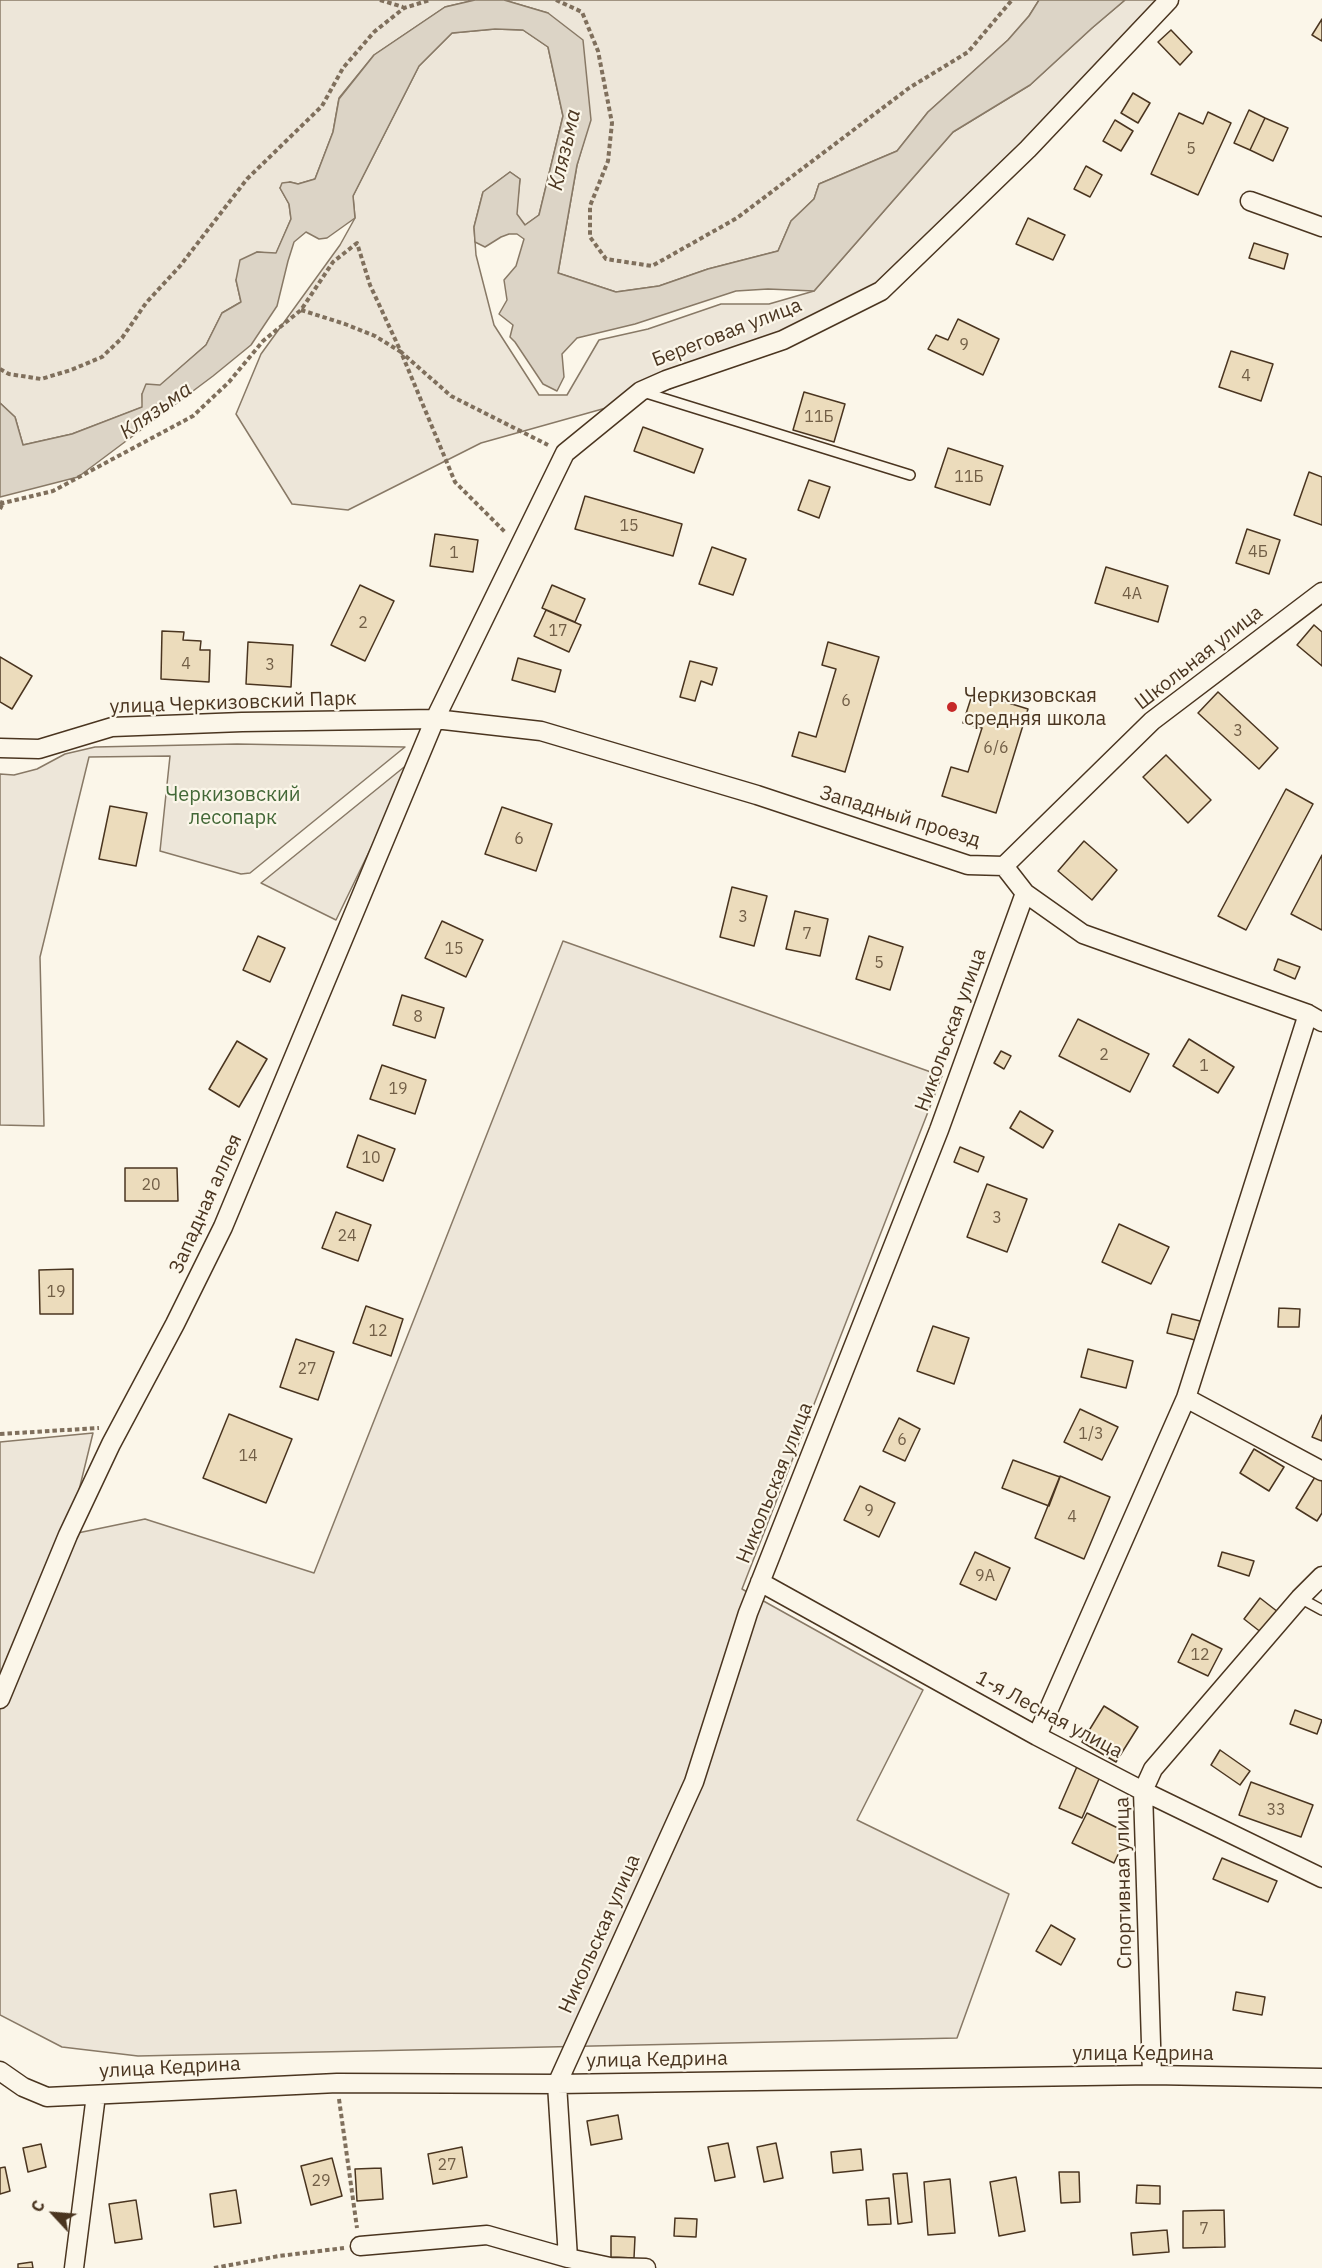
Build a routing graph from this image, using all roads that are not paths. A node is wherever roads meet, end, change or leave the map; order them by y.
1 (1168, 0) edge
2 (1250, 201) dead end
3 (1322, 227) edge
4 (641, 391) junction
5 (910, 475) dead end
6 (1322, 592) edge
7 (435, 719) junction
8 (0, 748) edge
9 (1004, 866) junction
10 (1025, 893) junction
11 (1315, 1018) edge
12 (1186, 1398) junction
13 (1322, 1471) edge
14 (1322, 1576) edge
15 (760, 1582) junction
16 (1300, 1598) junction
17 (1322, 1610) edge
18 (0, 1698) edge
19 (1037, 1736) junction
20 (1143, 1791) junction
21 (1322, 1878) edge
22 (0, 2071) edge
23 (1152, 2075) junction
24 (1322, 2078) edge
25 (556, 2084) junction
26 (96, 2094) junction
27 (360, 2246) road end
28 (568, 2258) junction
29 (74, 2268) edge
30 (646, 2268) edge

1 - 4 street, Береговая улица
2 - 3 street
4 - 5 lane
4 - 7 street, Береговая улица
6 - 9 street, Школьная улица
7 - 8 street, улица Черкизовский Парк
7 - 9 street, Западный проезд
7 - 18 street, Западная аллея
9 - 10 street
10 - 11 street
10 - 15 street, Никольская улица
11 - 12 street
12 - 13 street
12 - 19 street
14 - 16 street, Спортивная улица
15 - 19 street, 1-я Лесная улица
15 - 25 street, Никольская улица
16 - 17 lane
16 - 20 street, Спортивная улица
19 - 20 street, 1-я Лесная улица
20 - 21 street, 1-я Лесная улица
20 - 23 street, Спортивная улица
22 - 26 street, улица Кедрина
23 - 24 street, улица Кедрина
23 - 25 street, улица Кедрина
25 - 26 street, улица Кедрина
25 - 28 street
26 - 29 street
27 - 28 street
28 - 30 street

